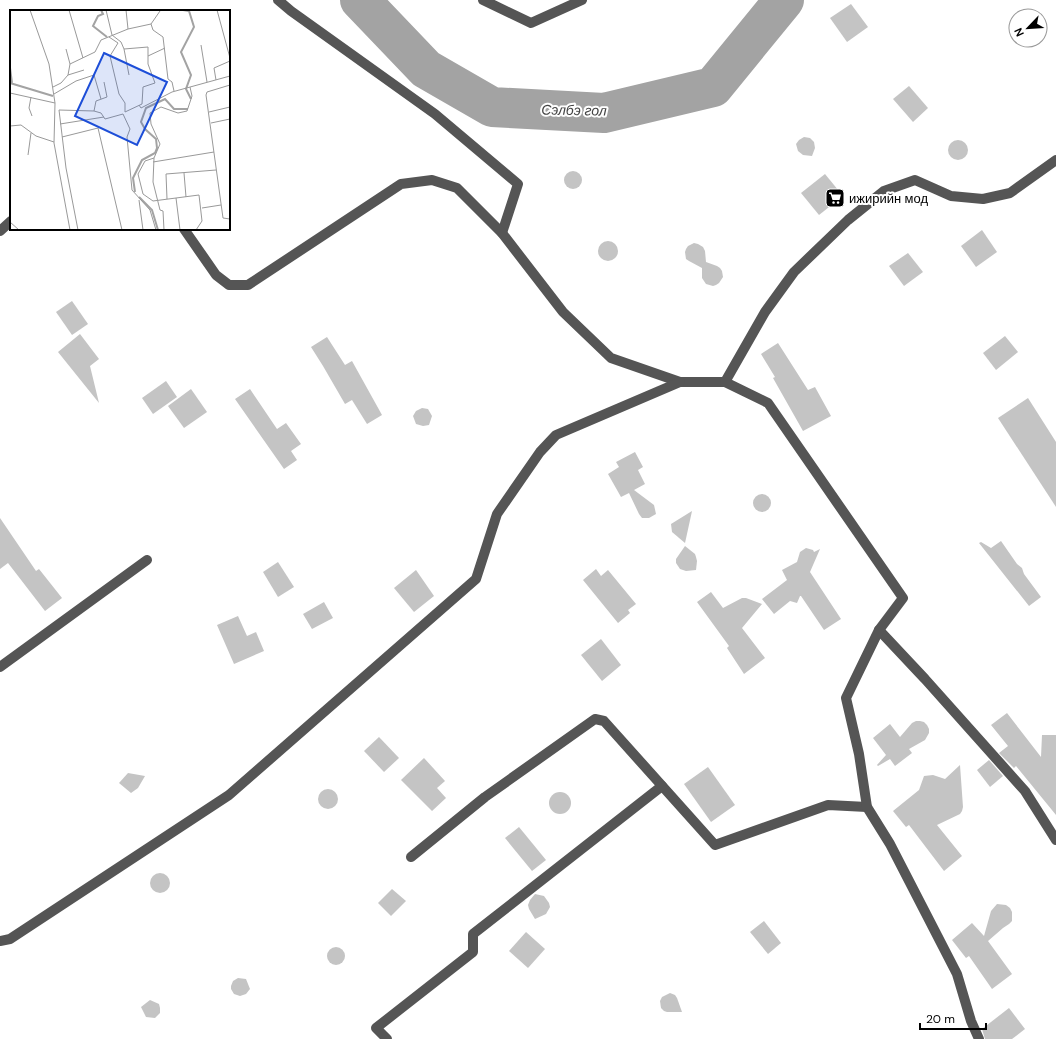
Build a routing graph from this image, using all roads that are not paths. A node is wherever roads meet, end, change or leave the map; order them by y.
1 (278, 0) edge
2 (483, 0) edge
3 (582, 0) edge
4 (1056, 160) edge
5 (10, 222) edge
6 (185, 230) edge
7 (0, 231) edge
8 (502, 233) junction
9 (680, 382) junction
10 (725, 382) junction
11 (147, 560) dead end
12 (879, 630) junction
13 (0, 667) edge
14 (662, 786) junction
15 (867, 807) junction
16 (1056, 840) edge
17 (411, 857) dead end
18 (0, 941) edge
19 (387, 1039) edge
20 (979, 1039) edge

1 - 8 street
2 - 3 street
4 - 10 street
5 - 7 street
6 - 8 street
8 - 9 street
9 - 10 street
9 - 18 street
10 - 12 street
11 - 13 street
12 - 15 street
12 - 16 street
14 - 15 street
14 - 17 street
14 - 19 street
15 - 20 street

